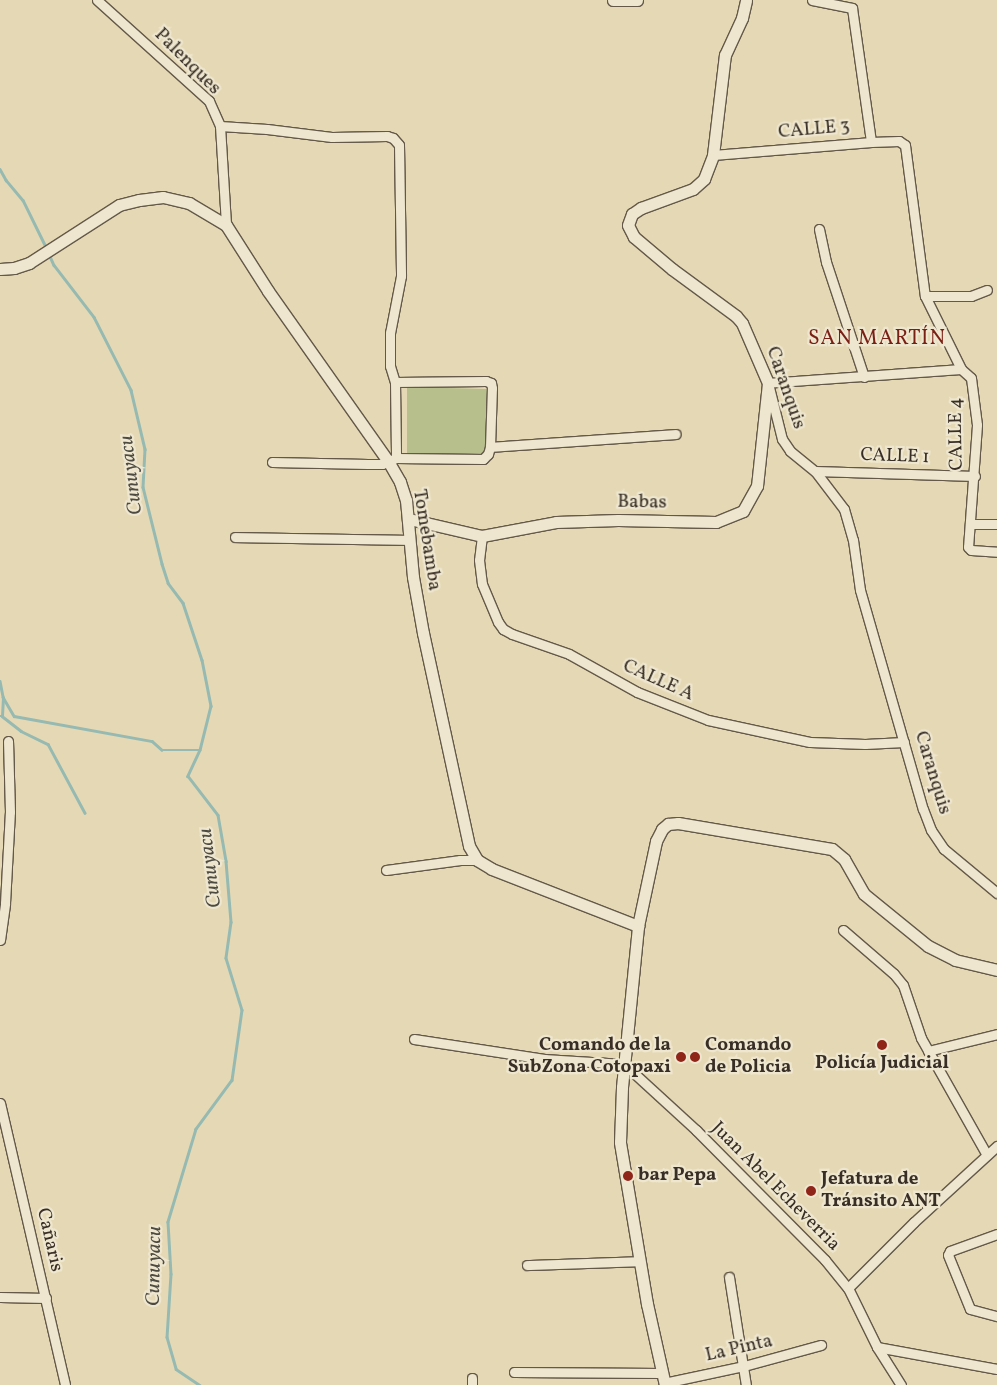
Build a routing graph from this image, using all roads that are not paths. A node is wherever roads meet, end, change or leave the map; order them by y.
1 (97, 0) edge
2 (613, 0) edge
3 (637, 0) edge
4 (746, 0) edge
5 (812, 0) edge
6 (220, 126) junction
7 (871, 142) junction
8 (713, 156) junction
9 (907, 157) joint
10 (226, 225) junction
11 (819, 229) dead end
12 (0, 269) edge
13 (987, 290) dead end
14 (925, 296) junction
15 (961, 369) junction
16 (864, 377) junction
17 (395, 382) junction
18 (768, 383) junction
19 (676, 434) dead end
20 (490, 447) junction
21 (392, 459) junction
22 (272, 462) dead end
23 (815, 471) junction
24 (975, 476) junction
25 (408, 519) junction
26 (970, 524) junction
27 (997, 524) edge
28 (482, 536) junction
29 (235, 537) dead end
30 (409, 540) junction
31 (997, 552) edge
32 (8, 741) dead end
33 (904, 742) junction
34 (477, 860) junction
35 (386, 870) dead end
36 (997, 893) edge
37 (638, 926) junction
38 (842, 930) dead end
39 (0, 940) edge
40 (997, 970) edge
41 (997, 1034) edge
42 (414, 1039) dead end
43 (928, 1051) junction
44 (624, 1064) junction
45 (0, 1103) edge
46 (997, 1146) edge
47 (987, 1156) junction
48 (997, 1234) edge
49 (640, 1261) junction
50 (527, 1266) dead end
51 (730, 1277) dead end
52 (848, 1288) junction
53 (0, 1297) edge
54 (46, 1298) junction
55 (997, 1316) edge
56 (821, 1345) dead end
57 (877, 1347) junction
58 (744, 1366) junction
59 (997, 1369) edge
60 (514, 1372) dead end
61 (663, 1380) edge
62 (65, 1385) edge
63 (746, 1385) edge
64 (901, 1385) edge

1 - 6 street, Palenques
2 - 3 street
4 - 8 street, Caranquis
5 - 7 street
6 - 10 street, Palenques
6 - 17 street
7 - 8 street, CALLE 3
7 - 9 street, CALLE 3
8 - 18 street, Caranquis
9 - 14 street, CALLE 4
10 - 12 street, Tomebamba
10 - 21 street, Tomebamba
11 - 16 street
13 - 14 street
14 - 15 street, CALLE 4
15 - 16 street
15 - 24 street, CALLE 4
16 - 18 street
17 - 20 street
17 - 21 street
18 - 23 street, Caranquis
18 - 28 street, Babas
19 - 20 street
20 - 21 street
21 - 22 street
21 - 25 street, Tomebamba
23 - 24 street, CALLE 1
23 - 33 street, Caranquis
24 - 26 street, CALLE 4
25 - 28 street, Babas
25 - 30 street, Tomebamba
26 - 27 street
26 - 31 street, CALLE 4
28 - 33 street, CALLE A
29 - 30 street
30 - 34 street, Tomebamba
32 - 39 street
33 - 36 street, Caranquis
34 - 35 street
34 - 37 street
37 - 40 street
37 - 44 street
38 - 43 street
41 - 43 street
42 - 44 street
43 - 47 street
44 - 49 street
44 - 52 street, Juan Abel Echeverria
45 - 54 street, Cañaris
46 - 47 street
47 - 52 street
48 - 55 street
49 - 50 street
49 - 61 street
51 - 58 street
52 - 57 street, Juan Abel Echeverria
53 - 54 street
54 - 62 street, Cañaris
56 - 58 street, La Pinta
57 - 59 street
57 - 64 street, Juan Abel Echeverria
58 - 61 street, La Pinta
58 - 63 street
60 - 61 street, La Pinta

